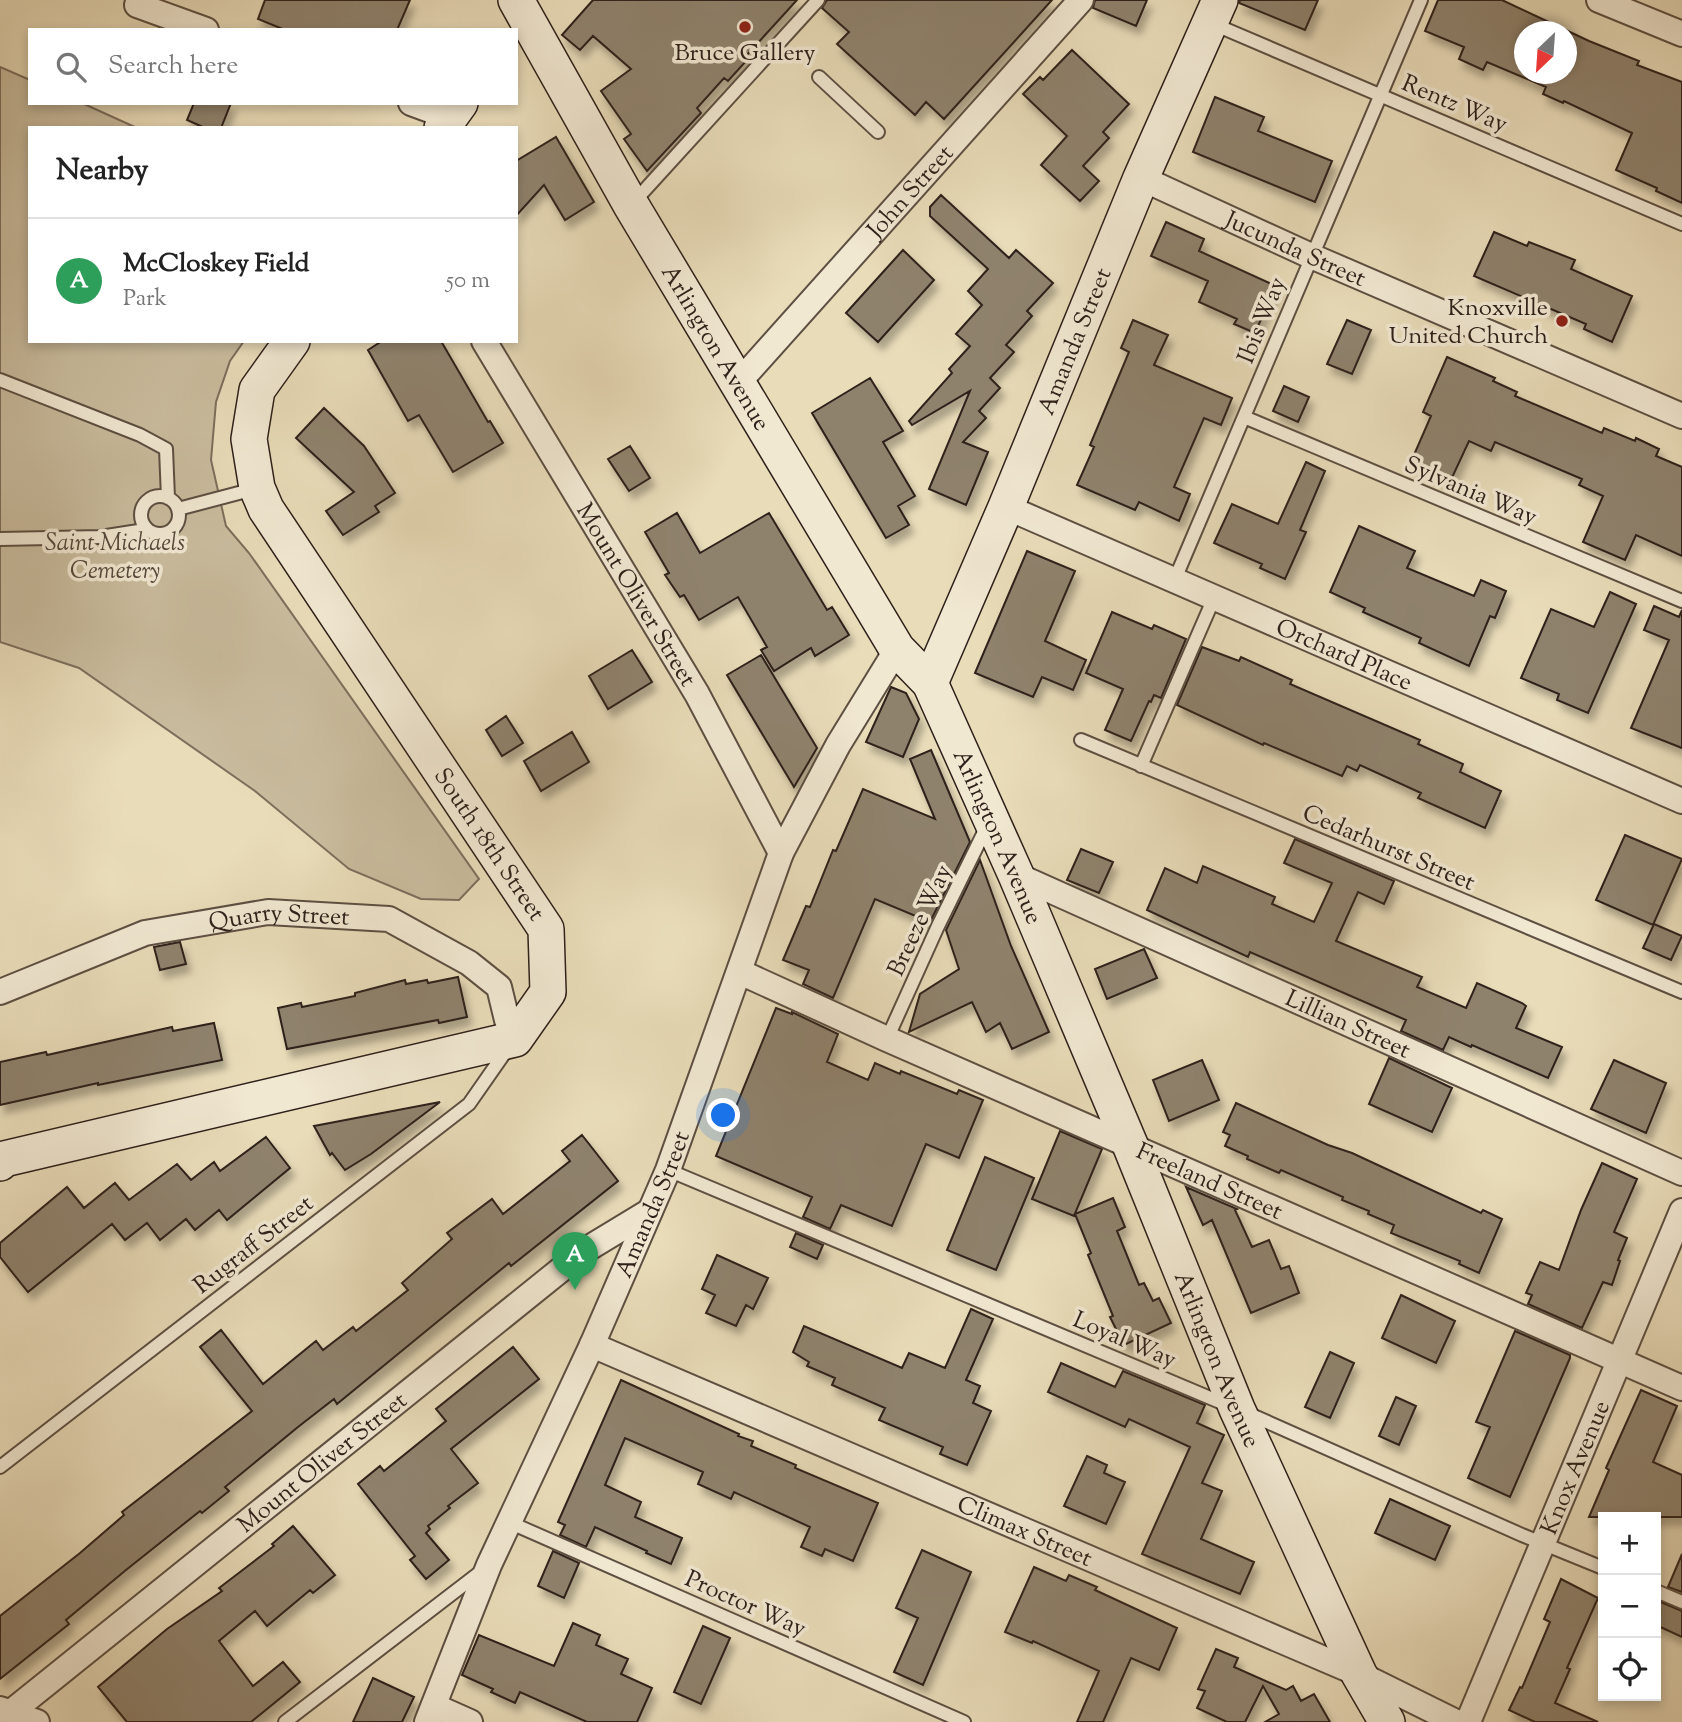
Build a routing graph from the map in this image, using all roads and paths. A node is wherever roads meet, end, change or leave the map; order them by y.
1 (818, 0) edge
2 (1081, 0) edge
3 (1420, 0) edge
4 (1599, 0) edge
5 (137, 5) dead end
6 (1215, 11) edge
7 (525, 13) edge
8 (200, 28) edge
9 (1682, 34) edge
10 (819, 77) dead end
11 (1382, 94) junction
12 (417, 105) edge
13 (451, 116) edge
14 (878, 132) dead end
15 (1141, 178) junction
16 (631, 205) junction
17 (1682, 224) edge
18 (1311, 256) junction
19 (291, 343) edge
20 (485, 343) edge
21 (0, 380) edge
22 (738, 382) junction
23 (1682, 416) edge
24 (1244, 417) junction
25 (257, 488) junction
26 (168, 498) junction
27 (1006, 507) junction
28 (178, 509) junction
29 (145, 530) junction
30 (0, 538) edge
31 (1175, 579) junction
32 (1214, 598) junction
33 (1682, 601) edge
34 (897, 649) junction
35 (930, 683) junction
36 (1081, 740) dead end
37 (1141, 766) junction
38 (1682, 801) edge
39 (990, 819) junction
40 (781, 853) junction
41 (1016, 875) junction
42 (740, 972) junction
43 (0, 992) edge
44 (1682, 992) edge
45 (515, 1039) junction
46 (887, 1039) junction
47 (1131, 1147) junction
48 (0, 1163) edge
49 (668, 1170) junction
50 (1682, 1174) edge
51 (650, 1211) junction
52 (1682, 1211) edge
53 (592, 1345) junction
54 (1619, 1360) junction
55 (1682, 1388) edge
56 (1237, 1409) junction
57 (0, 1467) edge
58 (511, 1523) junction
59 (1542, 1542) junction
60 (489, 1565) junction
61 (1598, 1566) edge
62 (1661, 1593) edge
63 (1682, 1602) edge
64 (1359, 1674) junction
65 (4, 1714) edge
66 (430, 1714) edge
67 (37, 1722) edge
68 (285, 1722) edge
69 (470, 1722) edge
70 (964, 1722) edge
71 (1387, 1722) edge
72 (1456, 1722) edge
73 (1468, 1722) edge

1 - 16 lane
2 - 22 street, John Street
3 - 11 lane, Ibis Way
4 - 9 street
5 - 8 street
6 - 11 lane, Rentz Way
6 - 15 main road, Amanda Street
7 - 16 main road, Arlington Avenue
10 - 14 lane
11 - 17 lane, Rentz Way
11 - 18 lane, Ibis Way
12 - 13 street
15 - 18 street, Jucunda Street
15 - 27 main road, Amanda Street
16 - 22 main road, Arlington Avenue
18 - 23 street, Jucunda Street
18 - 24 lane, Ibis Way
19 - 25 main road, South 18th Street
20 - 40 street, Mount Oliver Street
21 - 26 lane
22 - 34 main road, Arlington Avenue
24 - 31 lane, Ibis Way
24 - 33 lane, Sylvania Way
25 - 28 lane
25 - 45 main road, South 18th Street
26 - 28 lane
26 - 29 lane
27 - 31 street, Orchard Place
27 - 35 main road, Amanda Street
28 - 29 lane
29 - 30 lane
31 - 32 street, Orchard Place
32 - 37 lane
32 - 38 street, Orchard Place
34 - 35 main road, Arlington Avenue
34 - 40 street, Amanda Street
35 - 39 main road, Arlington Avenue
36 - 37 lane, Cedarhurst Street
37 - 44 lane, Cedarhurst Street
39 - 41 main road, Arlington Avenue
39 - 46 lane, Breeze Way
40 - 42 street, Amanda Street
41 - 47 main road, Arlington Avenue
41 - 50 street, Lillian Street
42 - 46 street, Freeland Street
42 - 49 street, Amanda Street
43 - 45 street, Quarry Street
45 - 48 main road
45 - 57 lane, Rugraff Street
46 - 47 street, Freeland Street
47 - 54 street, Freeland Street
47 - 56 main road, Arlington Avenue
49 - 51 street, Amanda Street
49 - 56 lane, Loyal Way
51 - 53 street, Amanda Street
51 - 65 street, Mount Oliver Street
52 - 54 street, Knox Avenue
53 - 58 street, Amanda Street
53 - 64 street, Climax Street
54 - 55 street, Freeland Street
54 - 59 street, Knox Avenue
56 - 59 lane, Loyal Way
56 - 64 main road, Arlington Avenue
58 - 60 street, Amanda Street
58 - 70 lane, Proctor Way
59 - 61 lane, Loyal Way
59 - 73 street, Knox Avenue
60 - 66 street, Amanda Street
60 - 68 lane
62 - 63 lane
64 - 71 main road, Arlington Avenue
64 - 72 street, Climax Street
65 - 67 street
66 - 69 street

